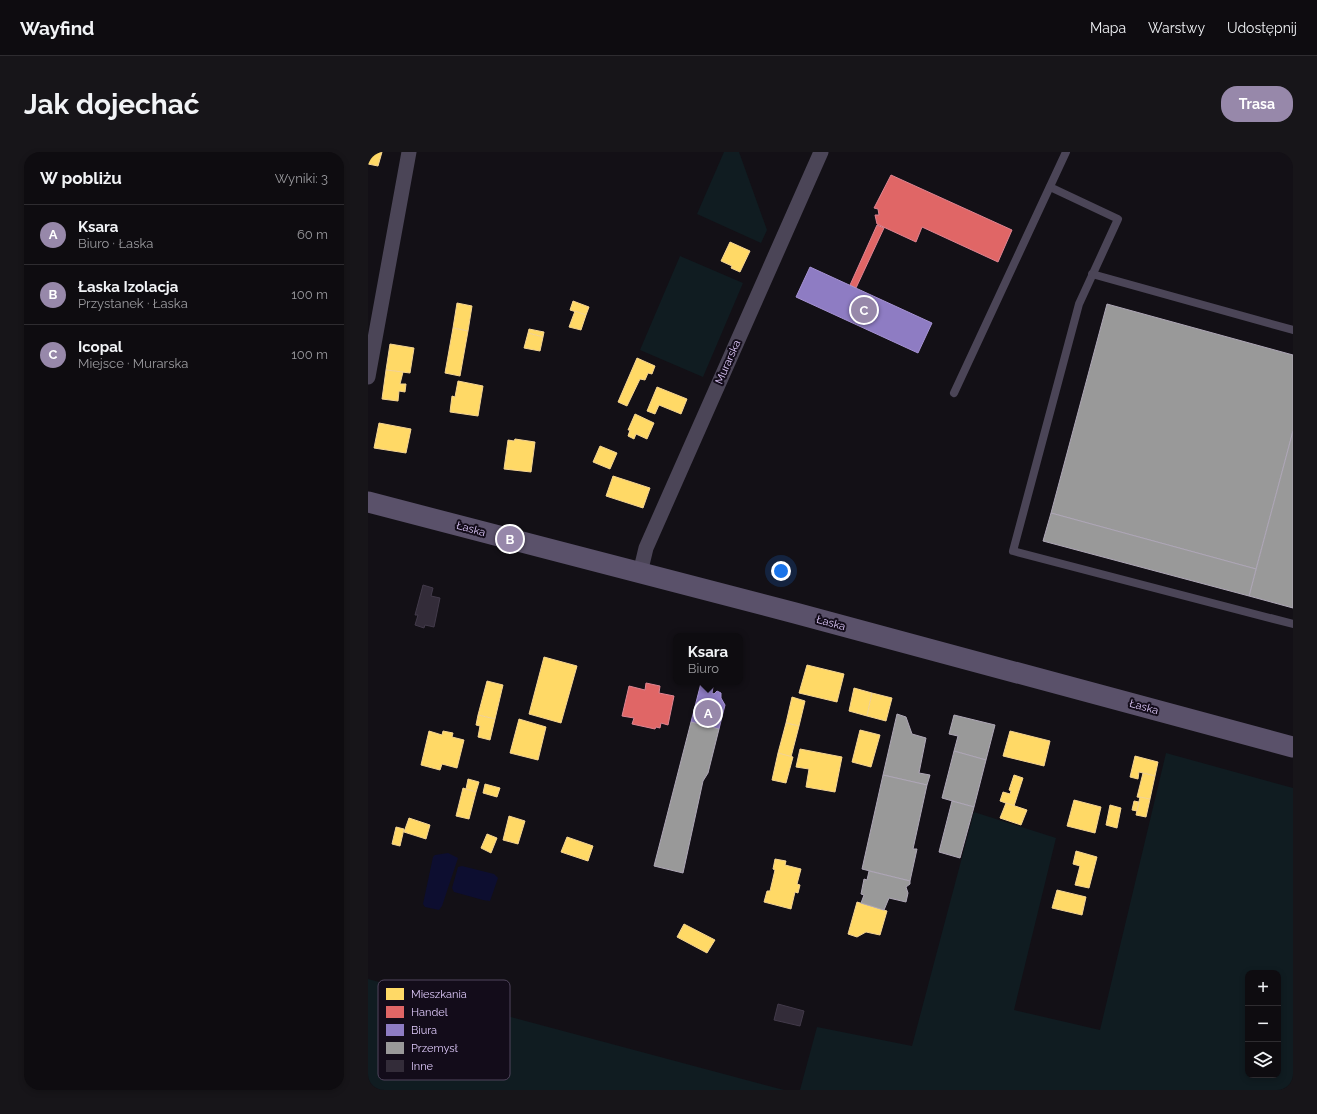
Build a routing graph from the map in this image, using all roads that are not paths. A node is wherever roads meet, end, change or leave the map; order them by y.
1 (409, 152) edge
2 (821, 152) edge
3 (1066, 152) edge
4 (1050, 187) junction
5 (1092, 274) junction
6 (1293, 330) edge
7 (368, 377) edge
8 (954, 393) dead end
9 (368, 502) edge
10 (640, 573) junction
11 (1293, 624) edge
12 (1293, 747) edge

1 - 7 street
2 - 10 street, Murarska
3 - 4 lane
4 - 5 lane
4 - 8 lane
5 - 6 lane
5 - 11 lane
9 - 10 main road, Łaska
10 - 12 main road, Łaska

